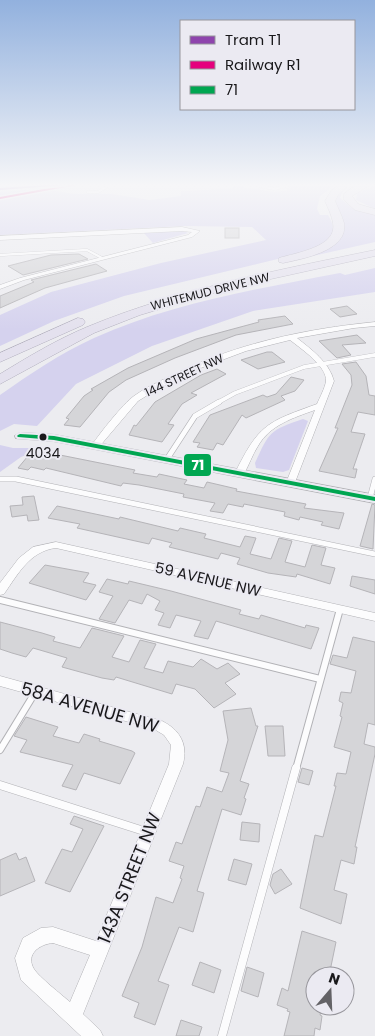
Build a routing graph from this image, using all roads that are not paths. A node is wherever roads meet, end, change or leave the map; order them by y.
1 (93, 233) edge
2 (194, 233) edge
3 (339, 233) edge
4 (0, 238) edge
5 (375, 247) edge
6 (375, 253) edge
7 (0, 255) edge
8 (102, 258) junction
9 (375, 263) edge
10 (214, 276) dead end
11 (0, 287) edge
12 (97, 315) joint
13 (375, 324) edge
14 (78, 334) junction
15 (291, 337) junction
16 (375, 354) edge
17 (0, 358) edge
18 (321, 364) junction
19 (0, 380) edge
20 (322, 405) junction
21 (20, 436) dead end
22 (96, 445) junction
23 (167, 459) junction
24 (240, 473) junction
25 (0, 479) edge
26 (375, 479) edge
27 (291, 483) junction
28 (373, 498) edge
29 (375, 554) edge
30 (0, 591) edge
31 (0, 600) edge
32 (340, 609) junction
33 (375, 617) edge
34 (320, 679) junction
35 (0, 681) edge
36 (36, 692) junction
37 (176, 738) joint
38 (0, 750) edge
39 (0, 785) edge
40 (148, 832) junction
41 (100, 950) junction
42 (73, 1017) junction
43 (94, 1036) edge
44 (222, 1036) edge

1 - 4 street
2 - 8 street
3 - 10 highway
5 - 12 highway, WHITEMUD DRIVE NW
6 - 14 highway, WHITEMUD DRIVE NW
7 - 8 lane
8 - 11 street
9 - 14 highway
12 - 17 highway, WHITEMUD DRIVE NW
13 - 15 street, 144 STREET NW
14 - 19 highway, WHITEMUD DRIVE NW
15 - 18 street
15 - 22 street, 144 STREET NW
16 - 18 lane
18 - 20 street
18 - 23 lane
20 - 24 street
20 - 27 street
21 - 22 street
22 - 23 street
23 - 24 street
24 - 27 street
25 - 29 lane
26 - 28 lane
27 - 28 street
30 - 32 street, 59 AVENUE NW
31 - 34 lane
32 - 33 street, 59 AVENUE NW
32 - 34 lane
34 - 44 lane
35 - 36 street, 58A AVENUE NW
36 - 37 street, 58A AVENUE NW
36 - 38 lane
37 - 40 street, 143A STREET NW
39 - 40 lane
40 - 41 street, 143A STREET NW
41 - 42 street, 143A STREET NW
41 - 42 street
42 - 43 street

